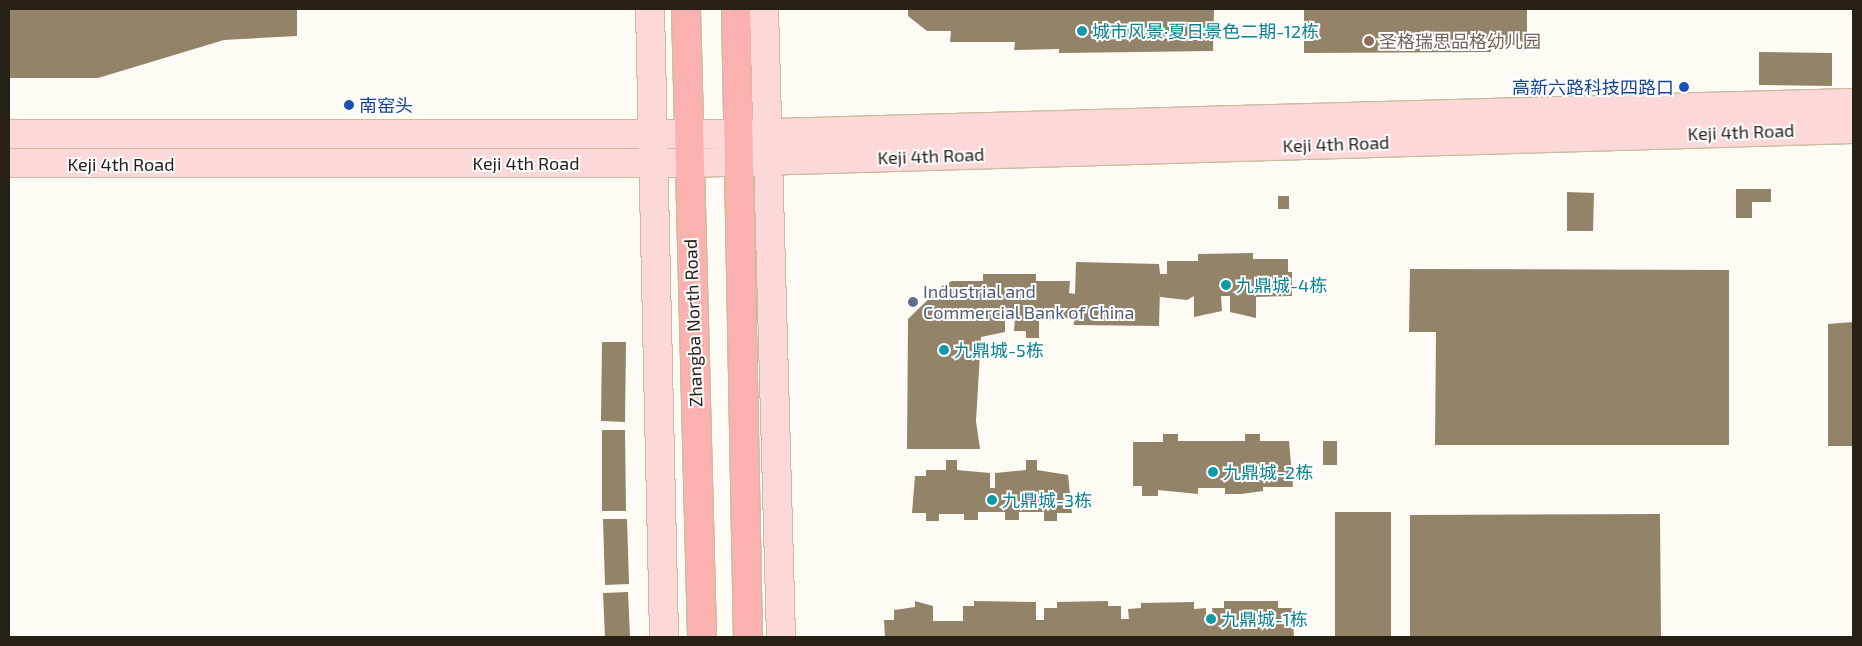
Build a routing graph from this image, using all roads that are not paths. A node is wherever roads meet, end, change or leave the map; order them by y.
1 (650, 9) edge
2 (686, 9) edge
3 (736, 9) edge
4 (764, 9) edge
5 (1853, 103) edge
6 (1853, 129) edge
7 (767, 133) junction
8 (9, 134) edge
9 (652, 134) junction
10 (689, 134) junction
11 (740, 134) junction
12 (768, 160) junction
13 (741, 161) junction
14 (653, 162) junction
15 (689, 162) junction
16 (9, 164) edge
17 (664, 637) edge
18 (702, 637) edge
19 (748, 637) edge
20 (781, 637) edge

1 - 9 street
2 - 10 main road, Zhangba North Road
3 - 11 main road
4 - 7 street
5 - 7 street, Keji 4th Road
6 - 12 street, Keji 4th Road
7 - 11 street, Keji 4th Road
7 - 12 street
8 - 9 street, Keji 4th Road
9 - 10 street, Keji 4th Road
9 - 14 street
10 - 11 street, Keji 4th Road
10 - 15 main road, Zhangba North Road
11 - 13 main road
12 - 13 street, Keji 4th Road
12 - 20 street
13 - 15 street, Keji 4th Road
13 - 19 main road
14 - 15 street, Keji 4th Road
14 - 16 street, Keji 4th Road
14 - 17 street
15 - 18 main road, Zhangba North Road

